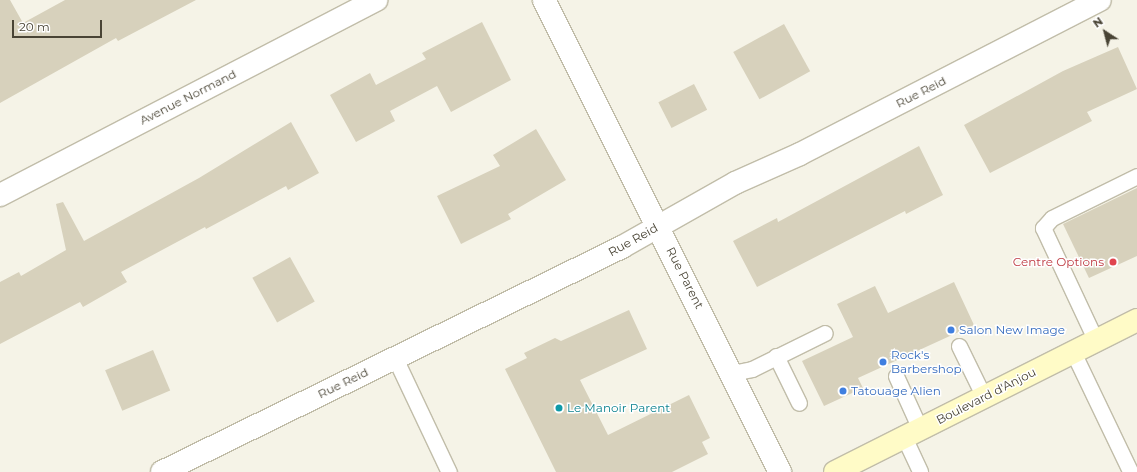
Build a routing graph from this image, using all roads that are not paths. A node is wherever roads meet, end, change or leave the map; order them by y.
1 (376, 0) edge
2 (544, 0) edge
3 (1100, 0) edge
4 (1137, 176) edge
5 (0, 195) edge
6 (659, 226) junction
7 (1137, 320) edge
8 (825, 333) dead end
9 (1096, 341) junction
10 (959, 346) dead end
11 (1073, 352) junction
12 (776, 356) junction
13 (394, 358) junction
14 (732, 373) junction
15 (896, 376) dead end
16 (984, 397) junction
17 (799, 403) dead end
18 (912, 433) junction
19 (839, 471) edge
20 (1130, 471) dead end
21 (162, 472) edge
22 (449, 472) edge
23 (780, 472) edge
24 (920, 472) edge

1 - 5 street, Avenue Normand
2 - 6 street, Rue Parent
3 - 6 street, Rue Reid
4 - 9 lane
6 - 13 street, Rue Reid
6 - 14 street, Rue Parent
7 - 9 street, Boulevard d'Anjou
8 - 12 lane
9 - 11 street, Boulevard d'Anjou
10 - 16 lane
11 - 16 street, Boulevard d'Anjou
11 - 20 lane
12 - 14 lane
12 - 17 lane
13 - 21 street, Rue Reid
13 - 22 lane
14 - 23 street, Rue Parent
15 - 18 lane
16 - 18 street, Boulevard d'Anjou
18 - 19 street, Boulevard d'Anjou
18 - 24 lane

